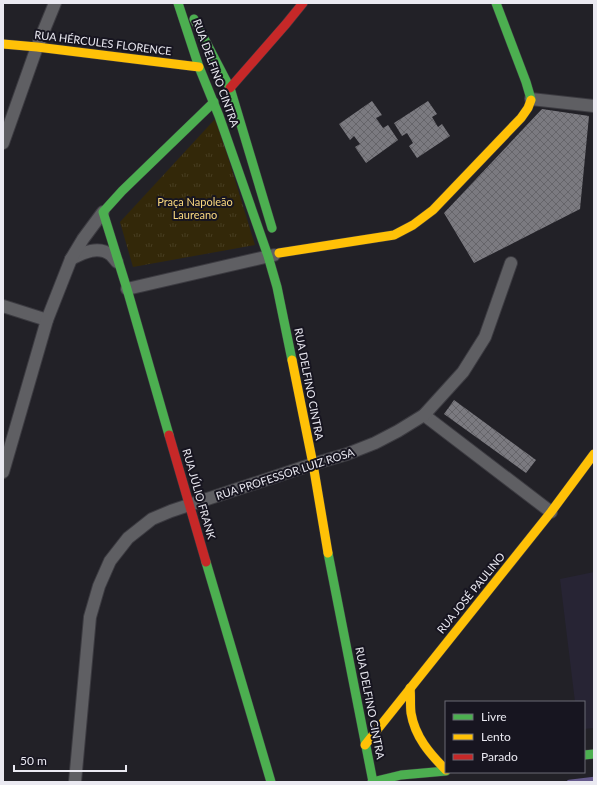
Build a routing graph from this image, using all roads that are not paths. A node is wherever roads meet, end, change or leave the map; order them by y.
1 (54, 3) edge
2 (178, 3) edge
3 (186, 3) edge
4 (302, 3) edge
5 (496, 3) edge
6 (3, 44) edge
7 (37, 47) junction
8 (199, 67) junction
9 (230, 88) junction
10 (531, 98) junction
11 (214, 102) junction
12 (594, 106) edge
13 (3, 143) edge
14 (103, 212) junction
15 (275, 249) junction
16 (71, 259) junction
17 (511, 263) dead end
18 (120, 265) junction
19 (127, 289) junction
20 (3, 306) edge
21 (46, 320) junction
22 (424, 415) junction
23 (594, 454) edge
24 (313, 464) junction
25 (3, 472) edge
26 (189, 505) junction
27 (551, 512) junction
28 (410, 688) junction
29 (365, 745) junction
30 (445, 769) edge
31 (445, 770) edge
32 (75, 782) edge
33 (272, 782) edge
34 (373, 782) edge

1 - 7 street
2 - 8 main road, RUA DELFINO CINTRA
3 - 9 main road
4 - 9 main road
5 - 10 main road
6 - 7 main road, RUA HÉRCULES FLORENCE
7 - 8 main road, RUA HÉRCULES FLORENCE
7 - 13 street
8 - 11 main road, RUA DELFINO CINTRA
9 - 11 street
9 - 15 main road
10 - 12 street
10 - 15 main road
11 - 14 main road
11 - 15 main road, RUA DELFINO CINTRA
14 - 16 street
14 - 18 main road, RUA JÚLIO FRANK
15 - 19 street
15 - 24 main road, RUA DELFINO CINTRA
16 - 18 street
16 - 21 street
17 - 22 street, RUA PROFESSOR LUIZ ROSA
18 - 19 main road, RUA JÚLIO FRANK
19 - 26 main road, RUA JÚLIO FRANK
20 - 21 street
21 - 25 street
22 - 24 street, RUA PROFESSOR LUIZ ROSA
22 - 27 street
23 - 27 main road, RUA JOSÉ PAULINO
24 - 26 street, RUA PROFESSOR LUIZ ROSA
24 - 29 main road, RUA DELFINO CINTRA
26 - 32 street, RUA PROFESSOR LUIZ ROSA
26 - 33 main road, RUA JÚLIO FRANK
27 - 28 main road, RUA JOSÉ PAULINO
28 - 29 main road, RUA JOSÉ PAULINO
28 - 30 main road
29 - 34 main road, RUA DELFINO CINTRA
31 - 34 main road

